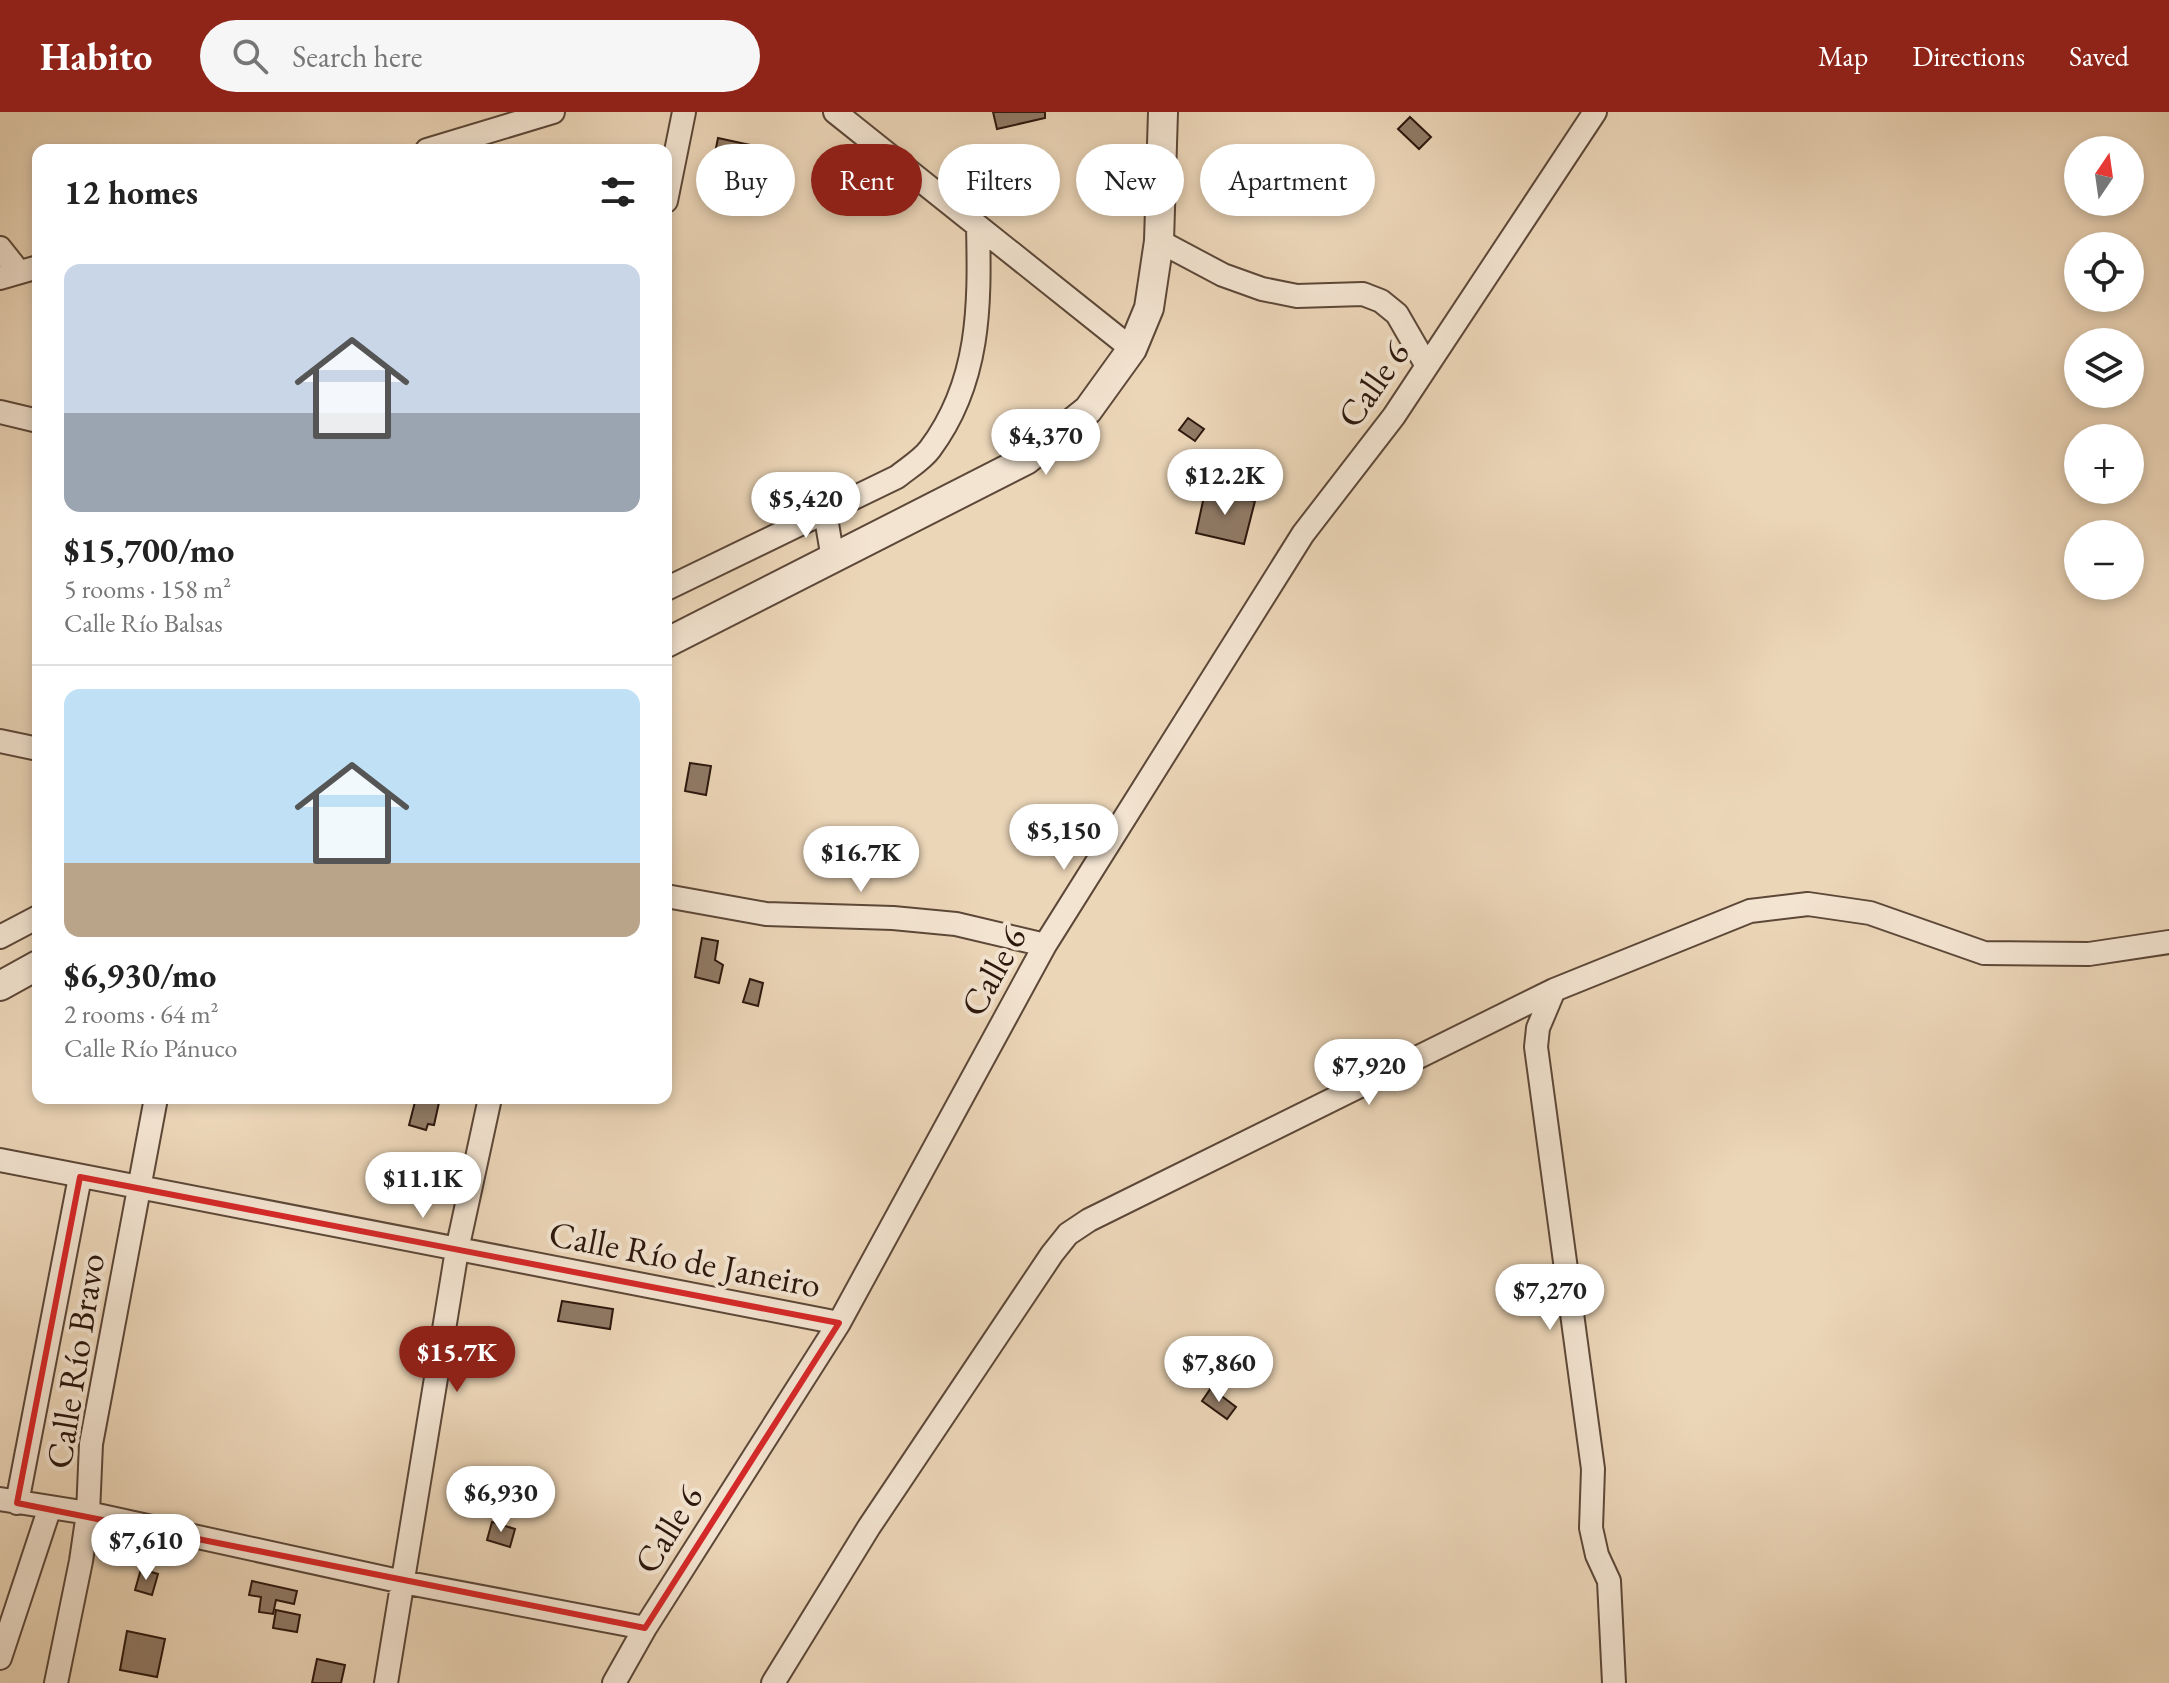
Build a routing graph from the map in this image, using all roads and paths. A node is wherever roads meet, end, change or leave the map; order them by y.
1 (553, 112) edge
2 (684, 112) edge
3 (835, 112) edge
4 (1163, 112) edge
5 (1595, 112) edge
6 (447, 144) edge
7 (672, 171) edge
8 (978, 227) junction
9 (1159, 241) junction
10 (0, 248) edge
11 (19, 273) edge
12 (1132, 349) junction
13 (1427, 366) junction
14 (0, 412) edge
15 (32, 420) edge
16 (825, 512) junction
17 (833, 559) junction
18 (672, 586) edge
19 (672, 640) edge
20 (0, 741) edge
21 (32, 748) edge
22 (672, 897) edge
23 (32, 920) edge
24 (0, 937) edge
25 (2169, 942) edge
26 (1045, 945) junction
27 (32, 968) edge
28 (0, 986) edge
29 (1554, 990) junction
30 (155, 1104) edge
31 (489, 1104) edge
32 (0, 1160) edge
33 (80, 1177) junction
34 (139, 1189) junction
35 (457, 1250) junction
36 (839, 1323) junction
37 (9, 1501) edge
38 (50, 1507) junction
39 (88, 1513) junction
40 (403, 1582) junction
41 (645, 1628) junction
42 (0, 1658) edge
43 (56, 1683) edge
44 (386, 1683) edge
45 (614, 1683) edge
46 (773, 1683) edge
47 (1614, 1683) edge

1 - 6 street
2 - 7 street
3 - 8 street
4 - 9 street
5 - 13 street, Calle 6
8 - 12 street
8 - 16 street
9 - 12 street
9 - 13 street
10 - 11 street
12 - 17 street
13 - 26 street, Calle 6
14 - 15 street
16 - 17 street
16 - 18 street
17 - 19 street
20 - 21 street
22 - 26 street
23 - 24 street
25 - 29 street
26 - 36 street, Calle 6
27 - 28 street
29 - 46 street
29 - 47 street
30 - 34 street, Calle Río Bravo
31 - 35 street
32 - 33 street, Calle Río de Janeiro
33 - 34 street, Calle Río de Janeiro
33 - 37 street, Calle Río Bravo
34 - 35 street, Calle Río de Janeiro
34 - 39 street, Calle Río Bravo
35 - 36 street, Calle Río de Janeiro
35 - 40 street
36 - 41 street, Calle 6
37 - 38 street
38 - 39 street
38 - 42 street, Calle Río Bravo
39 - 40 street
39 - 43 street, Calle Río Bravo
40 - 41 street
40 - 44 street
41 - 45 street, Calle 6

